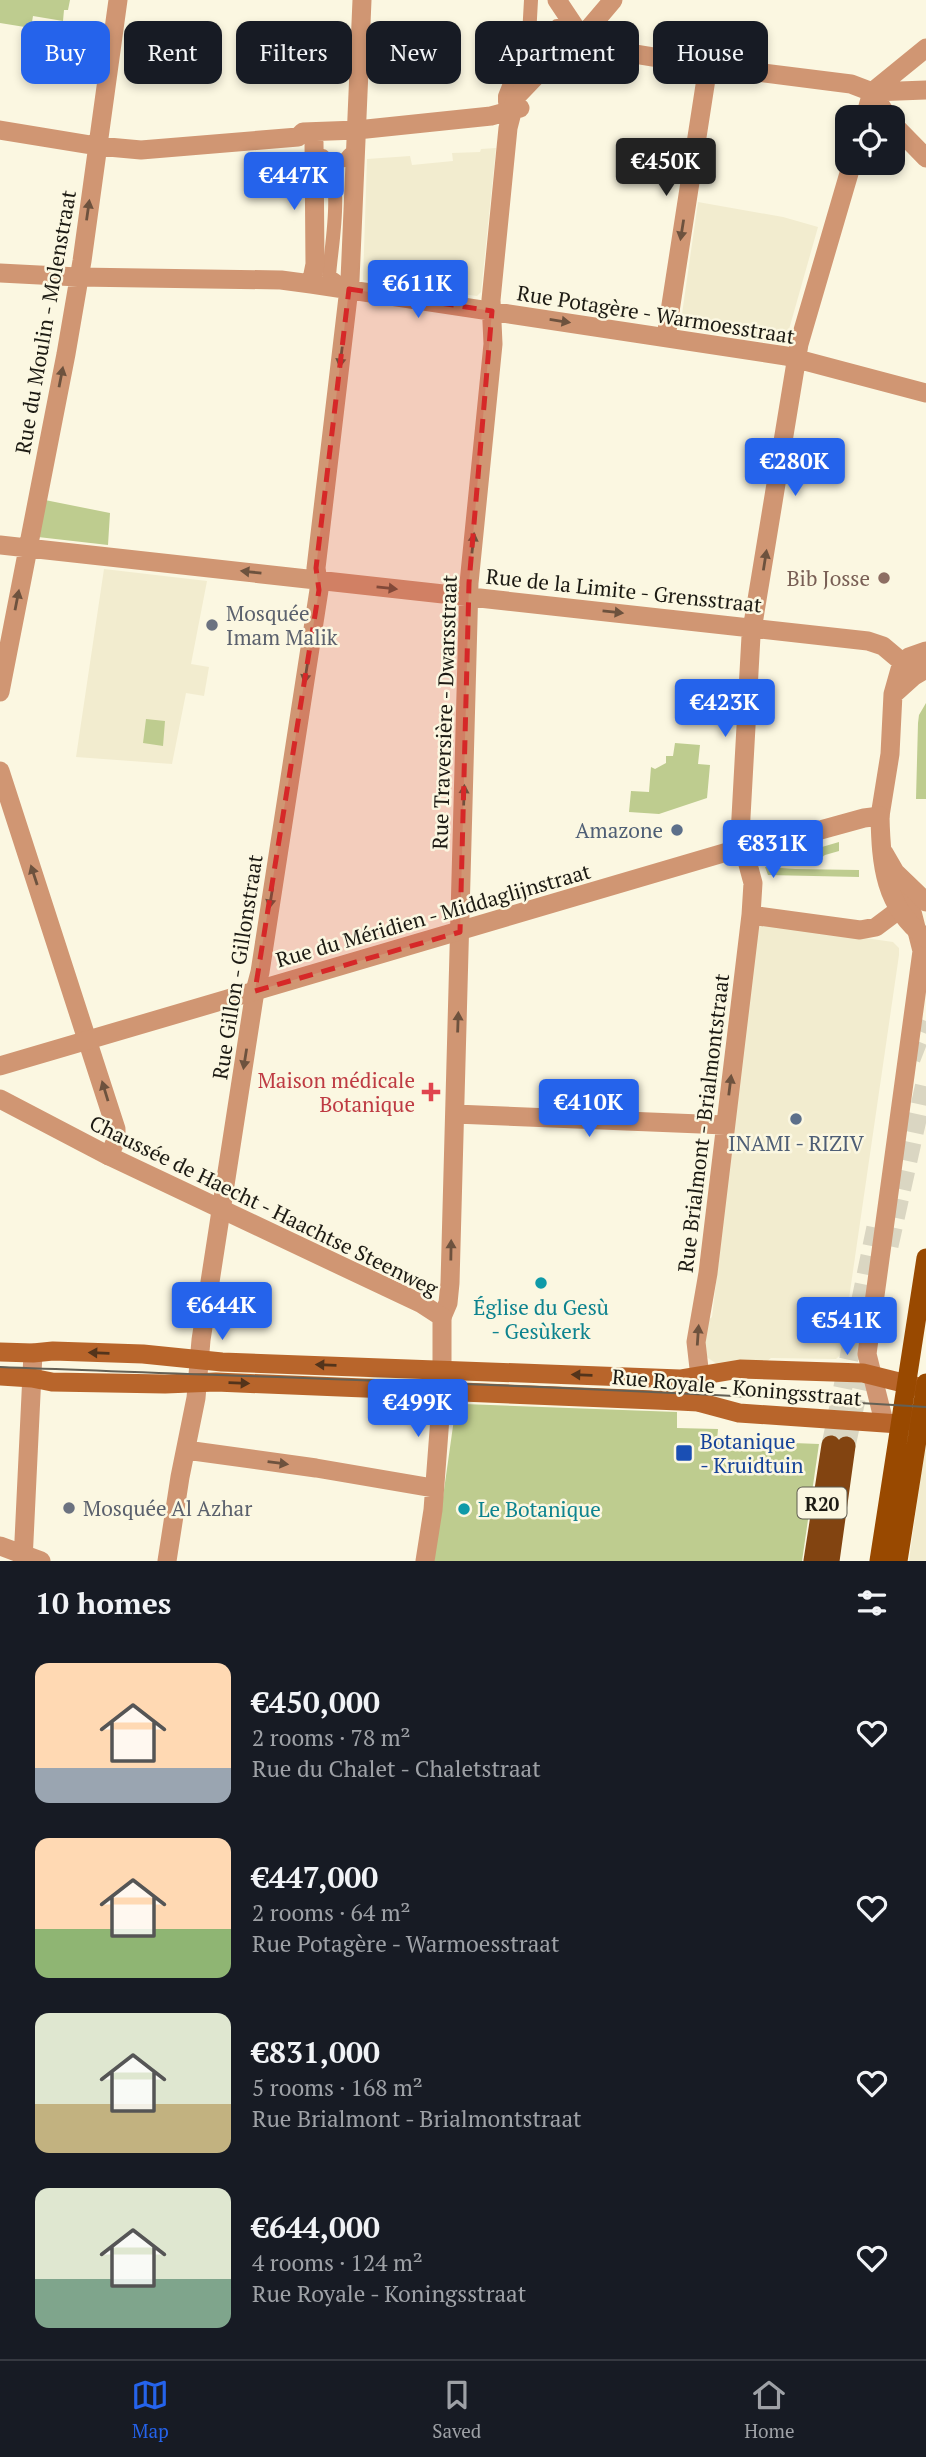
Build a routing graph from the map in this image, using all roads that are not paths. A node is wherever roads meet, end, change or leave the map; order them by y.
1 (118, 0) edge
2 (362, 0) edge
3 (531, 0) edge
4 (557, 0) edge
5 (613, 0) edge
6 (535, 21) edge
7 (569, 21) edge
8 (587, 21) edge
9 (926, 48) edge
10 (768, 74) edge
11 (518, 84) edge
12 (545, 84) edge
13 (705, 84) edge
14 (926, 90) edge
15 (872, 92) junction
16 (506, 104) junction
17 (868, 105) edge
18 (880, 105) edge
19 (0, 130) edge
20 (357, 130) junction
21 (905, 136) edge
22 (97, 146) junction
23 (316, 149) junction
24 (349, 155) dead end
25 (926, 158) edge
26 (848, 175) edge
27 (0, 273) edge
28 (78, 277) junction
29 (332, 281) junction
30 (492, 311) junction
31 (666, 337) junction
32 (797, 359) junction
33 (926, 393) edge
34 (0, 545) edge
35 (27, 548) junction
36 (319, 582) junction
37 (468, 596) junction
38 (753, 628) junction
39 (926, 651) edge
40 (902, 663) junction
41 (926, 669) edge
42 (0, 692) edge
43 (893, 694) junction
44 (0, 771) edge
45 (880, 816) junction
46 (744, 849) junction
47 (882, 849) junction
48 (905, 884) junction
49 (926, 902) edge
50 (900, 909) junction
51 (751, 915) junction
52 (460, 932) junction
53 (922, 935) edge
54 (255, 991) junction
55 (88, 1039) junction
56 (0, 1066) edge
57 (0, 1099) edge
58 (455, 1114) junction
59 (725, 1125) junction
60 (109, 1156) junction
61 (220, 1210) junction
62 (926, 1258) edge
63 (442, 1317) junction
64 (0, 1352) edge
65 (33, 1353) junction
66 (198, 1360) junction
67 (443, 1370) junction
68 (0, 1376) edge
69 (699, 1376) junction
70 (873, 1376) junction
71 (32, 1378) junction
72 (197, 1383) junction
73 (921, 1386) edge
74 (443, 1391) junction
75 (698, 1402) junction
76 (923, 1414) edge
77 (891, 1423) junction
78 (186, 1450) junction
79 (433, 1488) junction
80 (0, 1546) edge
81 (29, 1559) edge
82 (167, 1561) edge
83 (425, 1561) edge
84 (813, 1561) edge
85 (830, 1561) edge
86 (879, 1561) edge
87 (898, 1561) edge

1 - 22 street, Rue du Moulin - Molenstraat
2 - 20 street
3 - 6 street
4 - 7 street
5 - 8 street
9 - 15 street
10 - 15 street
11 - 16 street
12 - 16 street
13 -> 31 street
14 - 15 street
15 - 17 street
15 - 18 street
16 - 20 street
16 - 30 street, Rue Traversière - Dwarsstraat
19 - 22 street
20 - 23 street
20 - 29 street
21 - 25 street
22 - 23 street
28 -> 22 street, Rue du Moulin - Molenstraat
23 - 24 street
23 - 29 street
26 - 32 street, Rue Brialmont - Brialmontstraat
27 - 28 street, Rue Potagère - Warmoesstraat
28 - 29 street, Rue Potagère - Warmoesstraat
35 -> 28 street, Rue du Moulin - Molenstraat
29 - 30 street, Rue Potagère - Warmoesstraat
29 -> 36 street, Rue Gillon - Gillonstraat
30 -> 31 street, Rue Potagère - Warmoesstraat
37 -> 30 street, Rue Traversière - Dwarsstraat
31 - 32 street, Rue Potagère - Warmoesstraat
32 - 33 street, Rue Potagère - Warmoesstraat
38 -> 32 street, Rue Brialmont - Brialmontstraat
34 - 35 street, Rue de la Limite - Grensstraat
36 -> 35 street, Rue de la Limite - Grensstraat
42 -> 35 street, Rue du Moulin - Molenstraat
36 -> 37 street, Rue de la Limite - Grensstraat
36 -> 54 street, Rue Gillon - Gillonstraat
37 -> 38 street, Rue de la Limite - Grensstraat
52 -> 37 street, Rue Traversière - Dwarsstraat
38 - 40 street, Rue de la Limite - Grensstraat
38 - 46 street, Rue Brialmont - Brialmontstraat
39 - 40 street
40 - 43 street
41 - 43 street
43 - 45 street
55 -> 44 street
45 - 46 street, Rue du Méridien - Middaglijnstraat
45 - 47 street
46 - 51 street, Rue Brialmont - Brialmontstraat
46 - 52 street, Rue du Méridien - Middaglijnstraat
47 - 48 street
47 - 50 street
48 - 49 street
48 - 53 street
50 - 51 street
50 - 53 street
59 -> 51 street, Rue Brialmont - Brialmontstraat
52 - 54 street, Rue du Méridien - Middaglijnstraat
58 -> 52 street, Rue Traversière - Dwarsstraat
53 - 70 street
54 - 55 street, Rue du Méridien - Middaglijnstraat
54 -> 61 street, Rue Gillon - Gillonstraat
55 - 56 street, Rue du Méridien - Middaglijnstraat
60 -> 55 street
57 - 60 street, Chaussée de Haecht - Haachtse Steenweg
58 - 59 street
63 -> 58 street, Rue Traversière - Dwarsstraat
69 -> 59 street, Rue Brialmont - Brialmontstraat
60 - 61 street, Chaussée de Haecht - Haachtse Steenweg
61 - 63 street, Chaussée de Haecht - Haachtse Steenweg
61 - 66 street, Rue Gillon - Gillonstraat
62 - 73 main road
63 - 67 street, Chaussée de Haecht - Haachtse Steenweg
64 - 65 main road, Rue Royale - Koningsstraat
66 -> 65 main road, Rue Royale - Koningsstraat
65 - 71 street
67 -> 66 main road, Rue Royale - Koningsstraat
66 - 72 street, Rue Gillon - Gillonstraat
69 -> 67 main road, Rue Royale - Koningsstraat
67 - 74 street, Chaussée de Haecht - Haachtse Steenweg
68 - 71 main road, Rue Royale - Koningsstraat
69 - 70 main road, Rue Royale - Koningsstraat
69 - 75 street, Rue Brialmont - Brialmontstraat
70 - 73 main road, Rue Royale - Koningsstraat
70 - 77 street, Rue Royale - Koningsstraat
71 - 72 main road, Rue Royale - Koningsstraat
71 - 81 street
72 -> 74 main road, Rue Royale - Koningsstraat
72 - 78 street, Rue Gillon - Gillonstraat
73 - 76 main road
73 - 77 main road
74 - 75 main road, Rue Royale - Koningsstraat
74 - 79 street, Chaussée de Haecht - Haachtse Steenweg
75 - 77 main road, Rue Royale - Koningsstraat
76 - 77 main road, Rue Royale - Koningsstraat
76 - 87 main road
77 - 86 main road
78 -> 79 street
78 - 82 street, Rue Gillon - Gillonstraat
79 - 83 street, Chaussée de Haecht - Haachtse Steenweg
80 - 81 street
84 - 85 highway, R20

